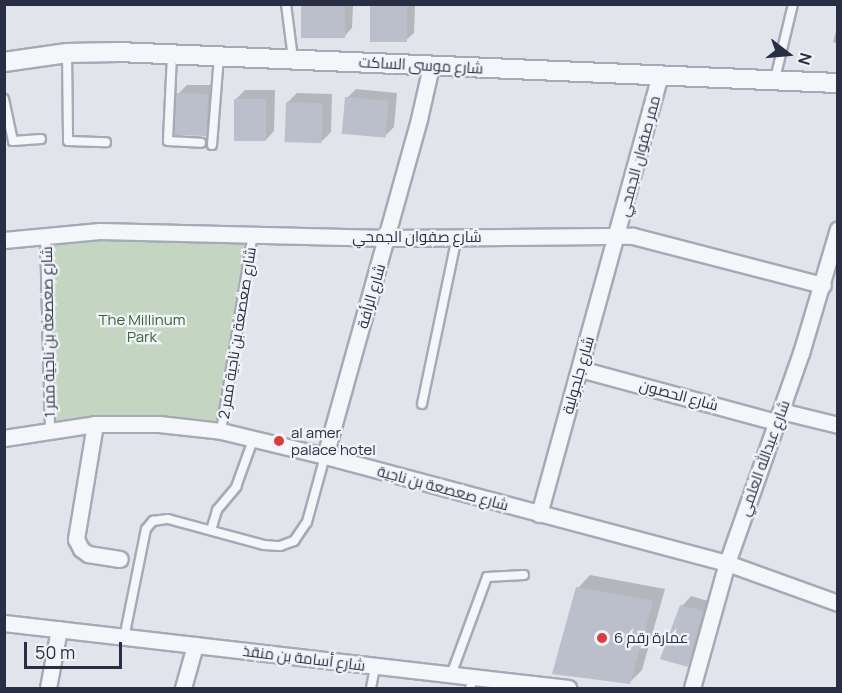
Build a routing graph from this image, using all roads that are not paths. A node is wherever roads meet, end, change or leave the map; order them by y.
1 (286, 4) edge
2 (793, 4) edge
3 (67, 53) junction
4 (172, 53) junction
5 (219, 56) junction
6 (293, 59) junction
7 (4, 62) edge
8 (431, 66) junction
9 (659, 77) junction
10 (775, 81) junction
11 (837, 83) edge
12 (4, 99) edge
13 (40, 139) dead end
14 (106, 142) dead end
15 (201, 143) dead end
16 (212, 145) dead end
17 (837, 229) edge
18 (254, 234) junction
19 (45, 235) junction
20 (618, 235) junction
21 (457, 237) junction
22 (387, 238) junction
23 (4, 240) edge
24 (823, 285) junction
25 (580, 369) junction
26 (422, 404) dead end
27 (779, 416) junction
28 (95, 424) junction
29 (837, 425) edge
30 (50, 429) junction
31 (221, 431) junction
32 (4, 438) edge
33 (254, 440) junction
34 (325, 456) junction
35 (539, 514) junction
36 (211, 530) junction
37 (120, 559) dead end
38 (727, 563) junction
39 (524, 575) dead end
40 (837, 603) edge
41 (4, 623) edge
42 (59, 629) junction
43 (124, 638) junction
44 (195, 645) junction
45 (375, 667) junction
46 (451, 676) junction
47 (472, 684) edge
48 (48, 688) edge
49 (183, 688) edge
50 (371, 688) edge
51 (568, 688) edge
52 (692, 688) edge

1 - 6 lane
2 - 10 lane
3 - 4 street, شارع موسى الساكت
3 - 7 street, شارع موسى الساكت
3 - 14 lane
4 - 5 street, شارع موسى الساكت
4 - 15 lane
5 - 6 street, شارع موسى الساكت
5 - 16 lane
6 - 8 street, شارع موسى الساكت
8 - 9 street, شارع موسى الساكت
8 - 22 street, شارع الرأفة
9 - 10 street, شارع موسى الساكت
9 - 20 street, ممر صفوان الجمحي
10 - 11 street, شارع موسى الساكت
12 - 13 lane
17 - 24 street, شارع عبدالله العلمي
18 - 19 street, شارع صفوان الجمحي
18 - 22 street, شارع صفوان الجمحي
18 - 31 lane, شارع صعصعة بن ناجية ممر 2
19 - 23 street, شارع صفوان الجمحي
19 - 30 lane, شارع صعصعة بن ناجية ممر 1
20 - 21 street, شارع صفوان الجمحي
20 - 24 street, شارع صفوان الجمحي
20 - 25 street, شارع جلجولية
21 - 22 street, شارع صفوان الجمحي
21 - 26 lane
22 - 34 street, شارع الرأفة
24 - 27 street, شارع عبدالله العلمي
25 - 27 street, شارع الحصون
25 - 35 street, شارع جلجولية
27 - 29 street, شارع الحصون
27 - 38 street, شارع عبدالله العلمي
28 - 30 street, شارع صعصعة بن ناجية
28 - 31 street, شارع صعصعة بن ناجية
28 - 37 street
30 - 32 street, شارع صعصعة بن ناجية
31 - 33 street, شارع صعصعة بن ناجية
33 - 34 street, شارع صعصعة بن ناجية
33 - 36 lane
34 - 35 street, شارع صعصعة بن ناجية
34 - 36 lane
35 - 38 street, شارع صعصعة بن ناجية
36 - 43 lane
38 - 40 street, شارع صعصعة بن ناجية
38 - 52 street, شارع عبدالله العلمي
39 - 46 lane
41 - 42 street, شارع أسامة بن منقذ
42 - 43 street, شارع أسامة بن منقذ
42 - 48 street
43 - 44 street, شارع أسامة بن منقذ
44 - 45 street, شارع أسامة بن منقذ
44 - 49 street
45 - 46 street, شارع أسامة بن منقذ
45 - 50 lane
46 - 47 street, شارع أسامة بن منقذ
47 - 51 street, شارع أسامة بن منقذ

